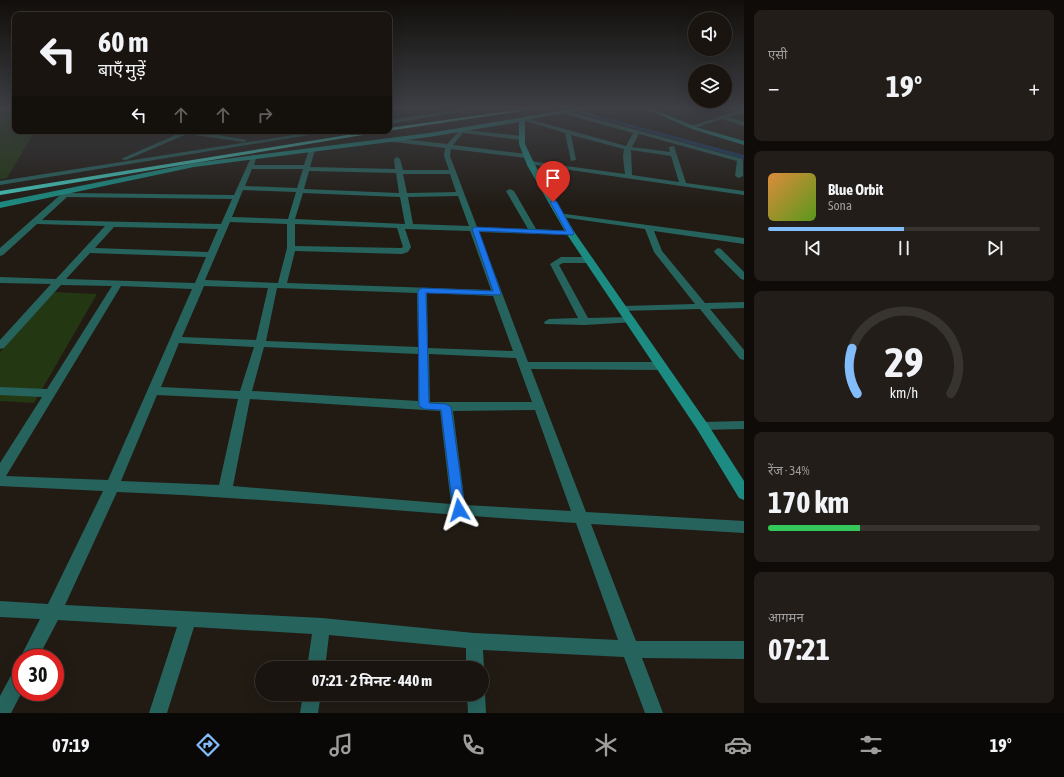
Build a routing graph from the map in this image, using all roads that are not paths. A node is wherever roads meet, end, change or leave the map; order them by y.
1 (164, 141) edge
2 (261, 141) edge
3 (292, 141) edge
4 (320, 141) edge
5 (384, 141) edge
6 (404, 141) edge
7 (453, 141) edge
8 (523, 141) edge
9 (570, 141) edge
10 (600, 141) edge
11 (631, 141) edge
12 (671, 141) edge
13 (672, 141) edge
14 (448, 147) junction
15 (626, 148) junction
16 (312, 150) junction
17 (673, 154) junction
18 (254, 156) junction
19 (398, 159) dead end
20 (528, 159) junction
21 (574, 160) dead end
22 (742, 160) edge
23 (107, 166) junction
24 (250, 167) junction
25 (306, 168) junction
26 (400, 172) junction
27 (452, 172) junction
28 (739, 176) dead end
29 (629, 177) junction
30 (0, 183) edge
31 (683, 184) junction
32 (0, 187) edge
33 (300, 190) junction
34 (510, 191) dead end
35 (0, 193) edge
36 (68, 193) junction
37 (239, 193) junction
38 (744, 193) edge
39 (461, 194) junction
40 (404, 195) junction
41 (0, 205) edge
42 (561, 215) junction
43 (291, 221) junction
44 (35, 222) junction
45 (226, 223) junction
46 (112, 224) junction
47 (404, 226) junction
48 (648, 227) junction
49 (475, 229) junction
50 (533, 231) junction
51 (571, 233) junction
52 (744, 241) edge
53 (291, 248) junction
54 (87, 250) junction
55 (718, 251) dead end
56 (0, 253) edge
57 (212, 255) junction
58 (590, 260) junction
59 (730, 263) junction
60 (744, 263) edge
61 (744, 277) edge
62 (0, 280) edge
63 (58, 281) junction
64 (118, 284) junction
65 (200, 285) junction
66 (278, 286) junction
67 (422, 290) junction
68 (497, 293) junction
69 (744, 305) edge
70 (703, 306) junction
71 (623, 309) junction
72 (630, 320) junction
73 (549, 322) dead end
74 (585, 322) junction
75 (176, 340) junction
76 (260, 344) junction
77 (0, 346) edge
78 (423, 351) junction
79 (744, 357) edge
80 (523, 360) junction
81 (661, 366) junction
82 (0, 391) edge
83 (154, 391) junction
84 (50, 393) junction
85 (245, 395) junction
86 (424, 406) junction
87 (540, 406) junction
88 (446, 407) junction
89 (744, 424) edge
90 (702, 426) junction
91 (0, 474) edge
92 (0, 481) edge
93 (112, 487) junction
94 (225, 491) junction
95 (744, 494) edge
96 (459, 510) junction
97 (582, 518) junction
98 (744, 527) edge
99 (0, 609) edge
100 (53, 612) junction
101 (188, 620) junction
102 (322, 626) junction
103 (474, 640) junction
104 (34, 649) edge
105 (632, 649) junction
106 (744, 650) edge
107 (317, 661) edge
108 (475, 661) edge
109 (12, 692) edge
110 (311, 701) edge
111 (476, 701) edge
112 (1, 713) edge
113 (158, 713) edge
114 (309, 713) edge
115 (477, 713) edge
116 (654, 713) edge

1 - 23 street
2 - 23 street
3 - 32 highway
4 - 35 highway
5 - 16 street
6 - 14 street
7 - 14 street
8 - 20 street
9 - 21 street
10 - 15 street
11 - 15 street
12 - 17 street
13 - 22 street
14 - 20 street
14 - 27 street
15 - 17 street
15 - 29 street
16 - 18 street
16 - 25 street
17 - 31 street
18 - 24 street
18 - 36 street
19 - 26 street
20 - 29 street
20 - 42 street
22 - 28 street
23 - 30 street
24 - 25 street
24 - 37 street
25 - 26 street
25 - 33 street
26 - 27 street
26 - 40 street
27 - 39 street
29 - 31 street
31 - 38 street
33 - 37 street
33 - 40 street
33 - 43 street
34 - 50 street
36 - 37 street
36 - 41 street
36 - 44 street
37 - 45 street
39 - 40 street
39 - 49 street
40 - 47 street
42 - 48 street
42 - 51 street
43 - 45 street
43 - 47 street
43 - 53 street
44 - 46 street
44 - 56 street
45 - 46 street
45 - 57 street
46 - 54 street
47 - 49 street
47 - 53 street
48 - 52 street
48 - 70 street
49 - 50 street
49 - 68 street
50 - 51 street
51 - 58 street
53 - 66 street
54 - 57 street
54 - 63 street
55 - 59 street
57 - 65 street
58 - 71 street
58 - 74 street
59 - 60 street
59 - 61 street
62 - 63 street
63 - 64 street
63 - 77 street
64 - 65 street
64 - 84 street
65 - 66 street
65 - 75 street
66 - 67 street
66 - 76 street
67 - 68 street
67 - 78 street
68 - 80 street
69 - 70 street
70 - 71 street
70 - 79 street
71 - 72 street
72 - 74 street
72 - 81 street
73 - 74 street
75 - 76 street
75 - 83 street
76 - 78 street
76 - 85 street
78 - 80 street
78 - 86 street
80 - 81 street
80 - 87 street
81 - 90 street
82 - 84 street
83 - 85 street
83 - 93 street
84 - 91 street
85 - 86 street
85 - 94 street
86 - 88 street
87 - 88 street
87 - 97 street
88 - 96 street
89 - 90 street
90 - 95 street
92 - 93 street
93 - 94 street
93 - 100 street
94 - 96 street
96 - 97 street
97 - 98 street
97 - 105 street
99 - 100 street
100 - 101 street
100 - 104 street
101 - 102 street
101 - 113 street
102 - 103 street
102 - 107 street
103 - 105 street
103 - 108 street
105 - 106 street
105 - 116 street
109 - 112 street
110 - 114 street
111 - 115 street

